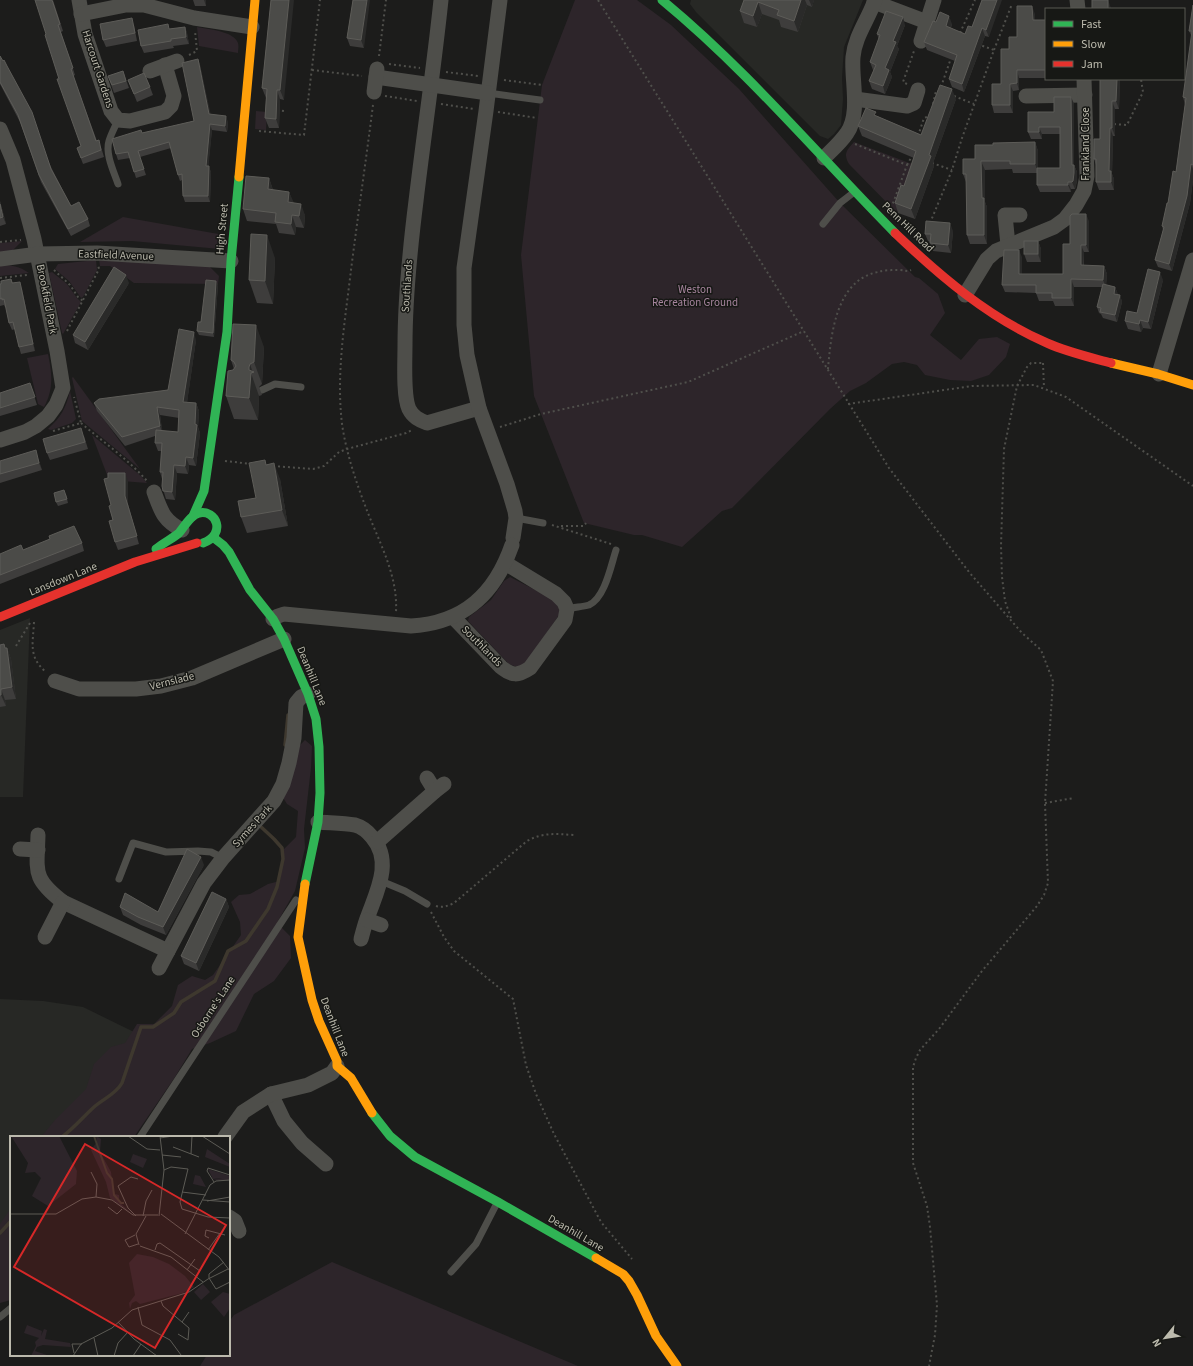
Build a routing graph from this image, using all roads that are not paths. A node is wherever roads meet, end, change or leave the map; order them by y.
1 (256, 0) edge
2 (442, 0) edge
3 (500, 0) edge
4 (662, 0) edge
5 (934, 0) edge
6 (874, 1) edge
7 (80, 7) edge
8 (927, 22) junction
9 (252, 27) junction
10 (921, 41) road end
11 (150, 71) dead end
12 (376, 79) road end
13 (1084, 80) edge
14 (431, 85) junction
15 (489, 85) junction
16 (918, 90) road end
17 (1026, 96) dead end
18 (1085, 96) junction
19 (855, 99) junction
20 (540, 100) dead end
21 (118, 120) junction
22 (0, 129) edge
23 (824, 158) junction
24 (118, 184) dead end
25 (855, 192) junction
26 (1020, 215) dead end
27 (823, 224) dead end
28 (1008, 245) junction
29 (0, 259) edge
30 (39, 260) junction
31 (231, 261) junction
32 (1193, 263) edge
33 (965, 295) junction
34 (1160, 374) junction
35 (1193, 384) edge
36 (301, 387) dead end
37 (262, 390) dead end
38 (479, 408) junction
39 (0, 440) edge
40 (208, 460) junction
41 (154, 492) road end
42 (516, 518) junction
43 (215, 520) junction
44 (188, 522) junction
45 (543, 523) road end
46 (214, 538) junction
47 (197, 542) junction
48 (616, 550) road end
49 (135, 562) junction
50 (505, 563) junction
51 (567, 609) junction
52 (0, 617) edge
53 (453, 617) junction
54 (273, 619) junction
55 (284, 639) junction
56 (58, 682) road end
57 (308, 694) junction
58 (435, 784) dead end
59 (318, 822) junction
60 (377, 842) junction
61 (20, 849) dead end
62 (223, 858) junction
63 (119, 879) dead end
64 (380, 880) junction
65 (304, 888) junction
66 (63, 902) junction
67 (427, 904) road end
68 (367, 920) junction
69 (381, 925) dead end
70 (45, 937) dead end
71 (361, 940) dead end
72 (168, 951) junction
73 (159, 968) dead end
74 (337, 1066) junction
75 (271, 1094) junction
76 (141, 1136) edge
77 (226, 1136) edge
78 (326, 1164) dead end
79 (498, 1202) junction
80 (451, 1272) dead end
81 (10, 1309) edge
82 (0, 1316) edge
83 (677, 1366) edge

1 - 9 street, High Street
2 - 14 street, Southlands
3 - 15 street, Southlands
4 - 23 street, Penn Hill Road
5 - 8 street
6 - 8 street
6 - 19 street
7 - 9 street, Harcourt Gardens
7 - 21 street, Harcourt Gardens
8 - 10 street
9 - 31 street, High Street
11 - 21 street, Harcourt Gardens
12 - 14 street
13 - 18 street, Frankland Close
14 - 15 street
14 - 38 street, Southlands
15 - 20 lane
15 - 38 street, Southlands
16 - 19 street
17 - 18 street, Frankland Close
18 - 28 street, Frankland Close
19 - 23 street
21 - 24 lane
22 - 30 street, Brookfield Park
23 - 25 street, Penn Hill Road
25 - 27 lane
25 - 33 street, Penn Hill Road
26 - 28 street
28 - 33 street, Frankland Close
29 - 30 street, Eastfield Avenue
30 - 31 street, Eastfield Avenue
30 - 39 street, Brookfield Park
31 - 40 street, High Street
32 - 34 street
33 - 34 street, Penn Hill Road
34 - 35 street, Penn Hill Road
36 - 37 lane
38 - 42 street, Southlands
40 - 43 street, High Street
40 - 44 street, High Street
41 - 44 street
42 - 45 lane
42 - 50 street, Southlands
43 - 44 street
43 - 46 street
44 - 47 street
44 - 49 street, Lansdown Lane
46 - 47 street
46 - 54 street, Deanhill Lane
47 - 49 street, Lansdown Lane
48 - 51 lane
49 - 52 street, Lansdown Lane
50 - 51 street
50 - 53 street, Southlands
51 - 53 street, Southlands
53 - 54 street, Southlands
54 - 55 street, Deanhill Lane
55 - 56 street, Vernslade
55 - 57 street, Deanhill Lane
57 - 59 street, Deanhill Lane
57 - 62 street, Symes Park
58 - 60 street
59 - 60 street
59 - 65 street, Deanhill Lane
60 - 64 street
61 - 66 street
62 - 63 lane
62 - 72 street, Symes Park
64 - 67 lane
64 - 68 street
65 - 74 street, Deanhill Lane
65 - 76 lane, Osborne's Lane
66 - 70 street
66 - 72 street
68 - 69 street
68 - 71 street
72 - 73 street, Symes Park
74 - 75 street
74 - 79 street, Deanhill Lane
75 - 77 street
75 - 78 street
79 - 80 lane
79 - 83 street, Deanhill Lane
81 - 82 lane

